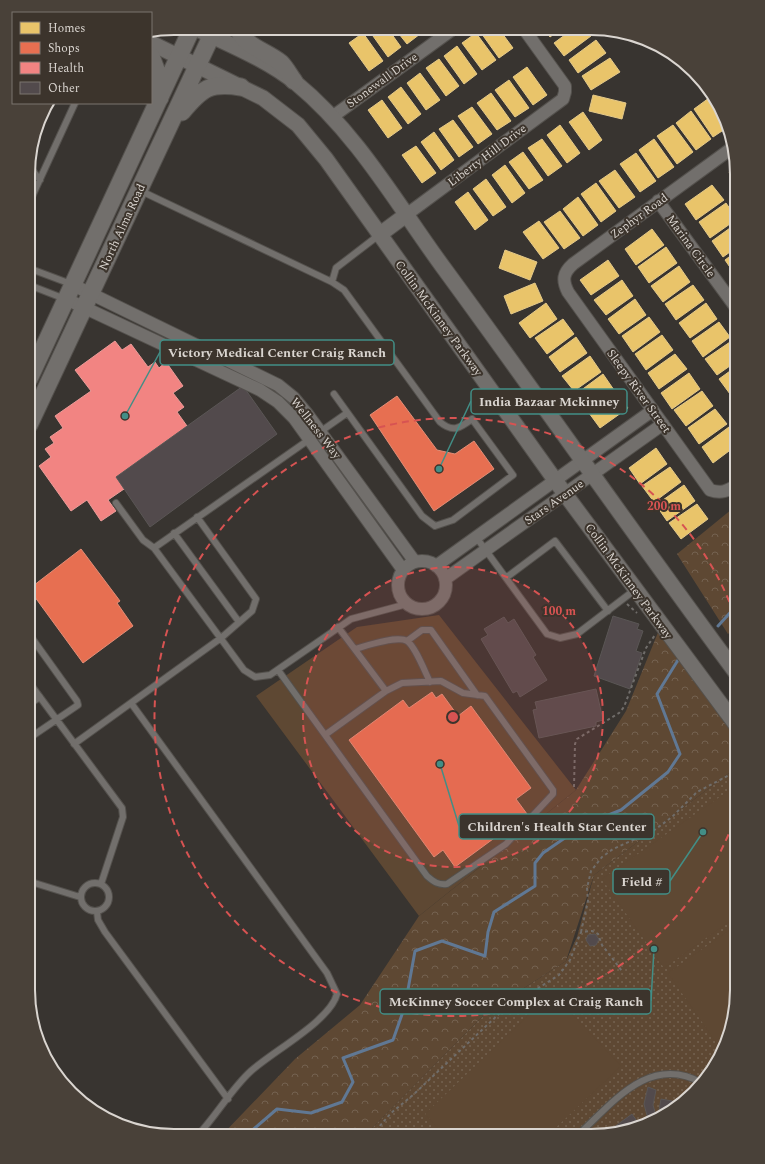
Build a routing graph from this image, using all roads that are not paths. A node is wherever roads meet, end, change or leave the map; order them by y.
1 (190, 35) edge
2 (212, 35) edge
3 (218, 35) edge
4 (240, 35) edge
5 (445, 35) edge
6 (528, 35) edge
7 (152, 43) edge
8 (180, 56) junction
9 (152, 59) edge
10 (198, 64) junction
11 (294, 81) junction
12 (241, 86) junction
13 (160, 98) junction
14 (75, 104) edge
15 (332, 117) junction
16 (169, 127) junction
17 (728, 151) edge
18 (35, 174) edge
19 (40, 180) junction
20 (35, 190) edge
21 (140, 191) junction
22 (658, 201) junction
23 (406, 215) junction
24 (379, 235) junction
25 (35, 271) edge
26 (332, 282) junction
27 (35, 286) edge
28 (69, 292) junction
29 (568, 292) joint
30 (730, 299) edge
31 (87, 301) junction
32 (172, 333) junction
33 (166, 346) junction
34 (218, 354) junction
35 (35, 366) edge
36 (212, 367) junction
37 (334, 394) dead end
38 (653, 410) junction
39 (35, 413) edge
40 (347, 413) junction
41 (663, 424) junction
42 (319, 431) junction
43 (308, 439) junction
44 (582, 461) junction
45 (592, 475) junction
46 (556, 480) junction
47 (730, 489) edge
48 (565, 494) junction
49 (116, 503) dead end
50 (197, 517) junction
51 (174, 533) junction
52 (476, 537) junction
53 (154, 548) junction
54 (486, 550) junction
55 (415, 562) junction
56 (436, 566) junction
57 (403, 570) junction
58 (507, 578) junction
59 (445, 579) junction
60 (636, 589) junction
61 (407, 604) junction
62 (608, 611) junction
63 (239, 622) junction
64 (338, 627) junction
65 (221, 638) junction
66 (407, 641) junction
67 (35, 644) edge
68 (355, 649) junction
69 (730, 664) edge
70 (278, 670) junction
71 (430, 682) junction
72 (35, 690) edge
73 (386, 691) junction
74 (477, 695) junction
75 (40, 697) junction
76 (35, 700) edge
77 (131, 703) junction
78 (730, 717) edge
79 (56, 719) junction
80 (35, 734) edge
81 (325, 735) junction
82 (74, 744) junction
83 (35, 883) edge
84 (101, 884) junction
85 (80, 897) junction
86 (97, 912) junction
87 (697, 1081) edge
88 (228, 1099) junction
89 (203, 1129) edge
90 (585, 1129) edge

1 - 8 main road, North Alma Road
2 - 10 main road, North Alma Road
3 - 11 street
4 - 11 main road
5 - 15 street, Stonewall Drive
6 - 23 street, Liberty Hill Drive
7 - 8 street, Collin McKinney Parkway
8 - 10 street, Collin McKinney Parkway
8 - 13 main road, North Alma Road
9 - 13 main road
10 - 12 street, Collin McKinney Parkway
10 - 16 main road, North Alma Road
11 - 15 street
12 - 16 main road
12 - 24 street, Collin McKinney Parkway
13 - 28 main road, North Alma Road
14 - 19 lane
15 - 23 street
16 - 21 main road, North Alma Road
17 - 22 street, Zephyr Road
18 - 19 lane
19 - 20 lane
21 - 26 lane
21 - 31 main road, North Alma Road
22 - 29 street, Zephyr Road
22 - 30 street, Marina Circle
23 - 24 street
23 - 44 street
24 - 26 lane
24 - 46 street, Collin McKinney Parkway
25 - 28 lane
26 - 40 lane
27 - 28 lane
28 - 31 street, Wellness Way
28 - 31 street, Wellness Way
28 - 35 main road, North Alma Road
29 - 38 street, Sleepy River Street
31 - 32 street, Wellness Way
31 - 33 street, Wellness Way
31 - 39 main road, North Alma Road
32 - 33 lane
32 - 34 street, Wellness Way
33 - 36 street, Wellness Way
34 - 36 lane
34 - 42 street, Wellness Way
36 - 43 street, Wellness Way
37 - 40 lane
38 - 41 street, Sleepy River Street
38 - 44 street, Stars Avenue
40 - 42 lane
41 - 45 street, Stars Avenue
41 - 47 street, Sleepy River Street
42 - 43 lane
42 - 55 street, Wellness Way
43 - 50 lane
43 - 57 street, Wellness Way
44 - 45 street
44 - 46 street, Stars Avenue
45 - 48 street, Stars Avenue
45 - 69 street
46 - 48 street, Collin McKinney Parkway
46 - 52 street, Stars Avenue
48 - 54 street, Stars Avenue
48 - 60 street, Collin McKinney Parkway
49 - 53 lane
50 - 51 lane
50 - 63 lane
51 - 53 lane
51 - 63 lane
52 - 54 lane
52 - 56 street, Stars Avenue
53 - 65 lane
54 - 58 lane
54 - 59 street, Stars Avenue
55 - 56 street
55 - 57 street
56 - 59 street
57 - 61 street
58 - 62 lane
58 - 62 lane
59 - 61 street
60 - 62 lane
60 - 78 street, Collin McKinney Parkway
61 - 64 lane
63 - 65 lane
64 - 68 lane
64 - 70 lane
65 - 70 lane
65 - 77 lane
66 - 68 lane
66 - 71 lane
66 - 74 lane
67 - 79 lane
68 - 73 lane
70 - 81 lane
71 - 73 lane
71 - 74 lane
72 - 75 lane
73 - 81 lane
74 - 81 lane
75 - 76 lane
75 - 79 lane
77 - 82 lane
77 - 88 lane
79 - 80 lane
79 - 82 lane
82 - 84 lane
83 - 85 lane
84 - 85 lane
84 - 86 lane
85 - 86 lane
86 - 88 lane
87 - 90 lane
88 - 89 lane

